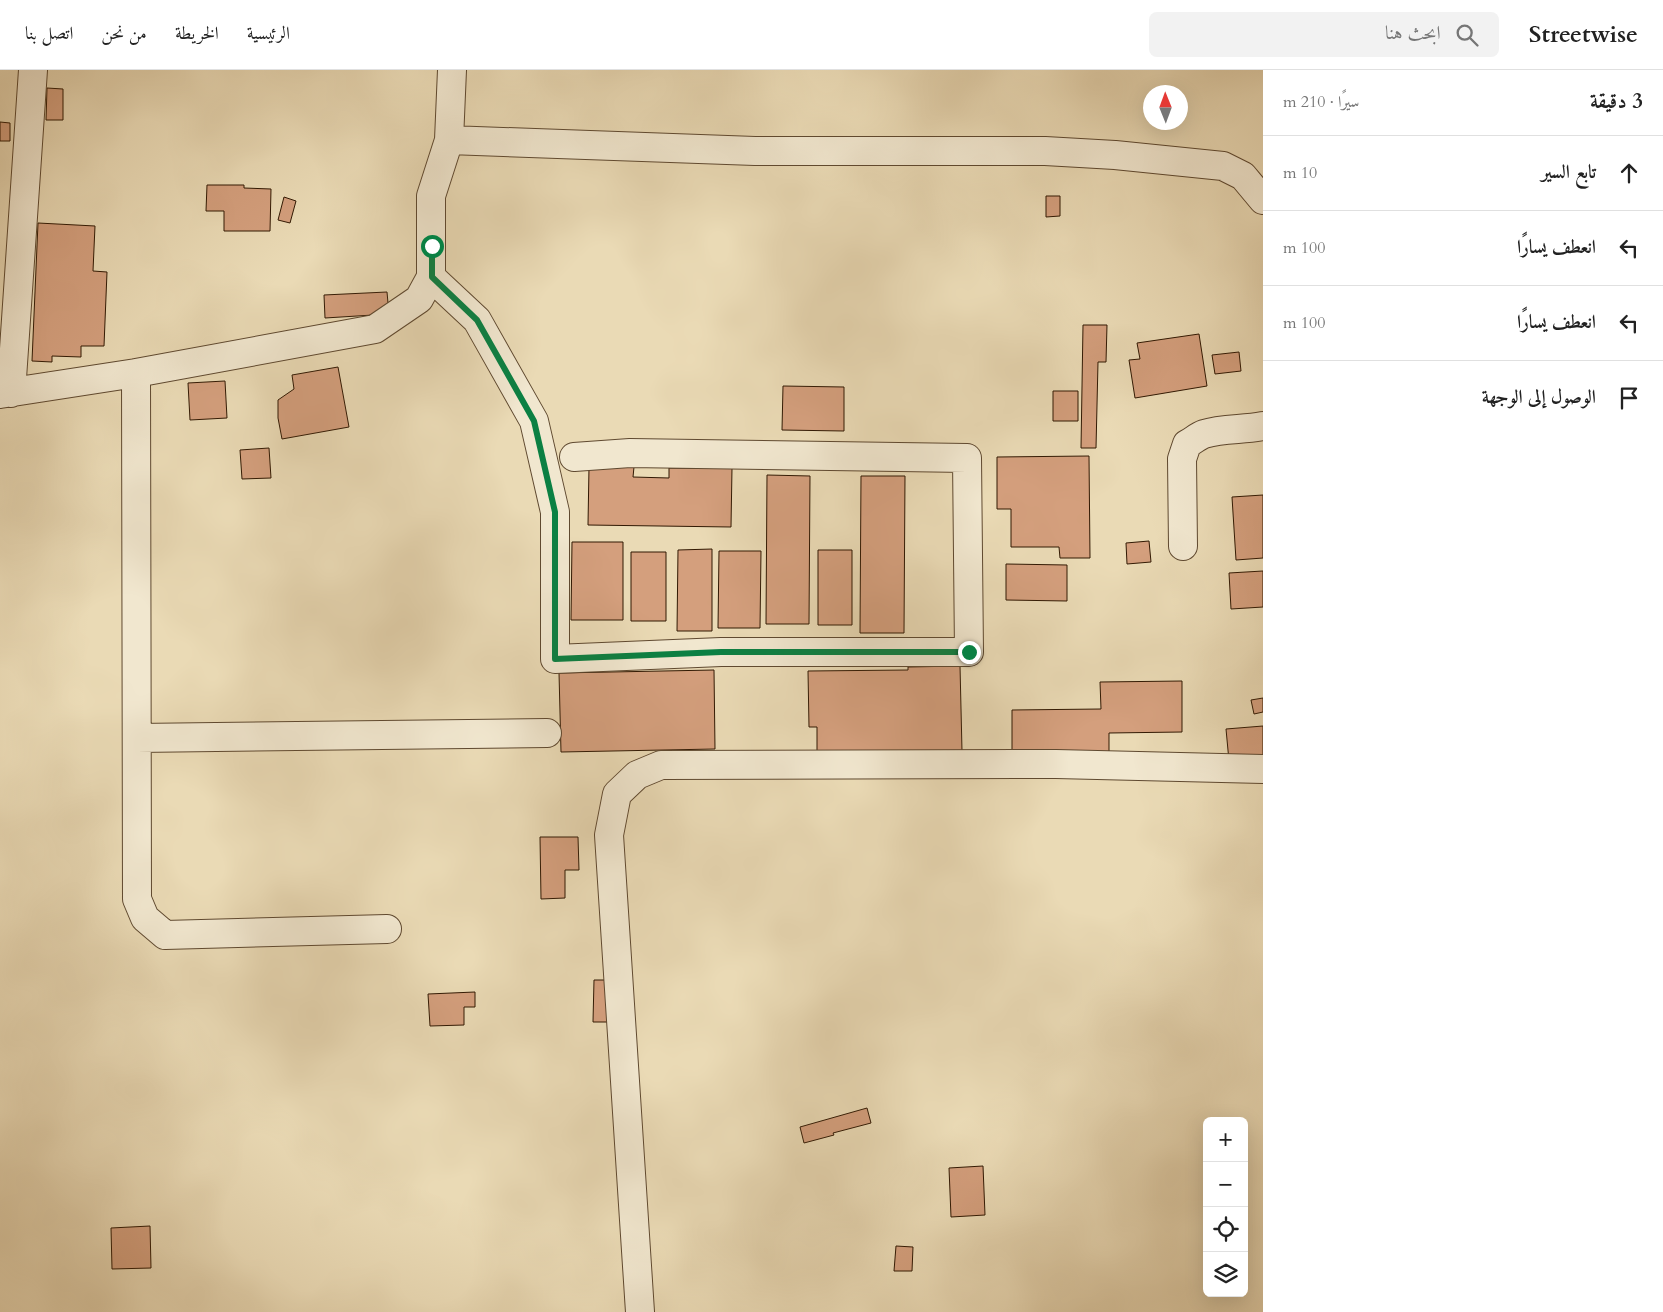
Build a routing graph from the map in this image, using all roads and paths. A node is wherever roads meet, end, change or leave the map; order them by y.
1 (33, 70) edge
2 (452, 70) edge
3 (449, 140) junction
4 (1263, 200) edge
5 (426, 288) junction
6 (136, 373) junction
7 (5, 394) edge
8 (1263, 426) edge
9 (574, 458) dead end
10 (1183, 546) dead end
11 (546, 733) dead end
12 (137, 738) junction
13 (1263, 769) edge
14 (386, 929) dead end
15 (640, 1312) edge

1 - 7 street
2 - 3 street
3 - 4 street
3 - 5 street
5 - 6 street
5 - 9 street
6 - 7 street
6 - 12 street
8 - 10 street
11 - 12 street
12 - 14 street
13 - 15 street

